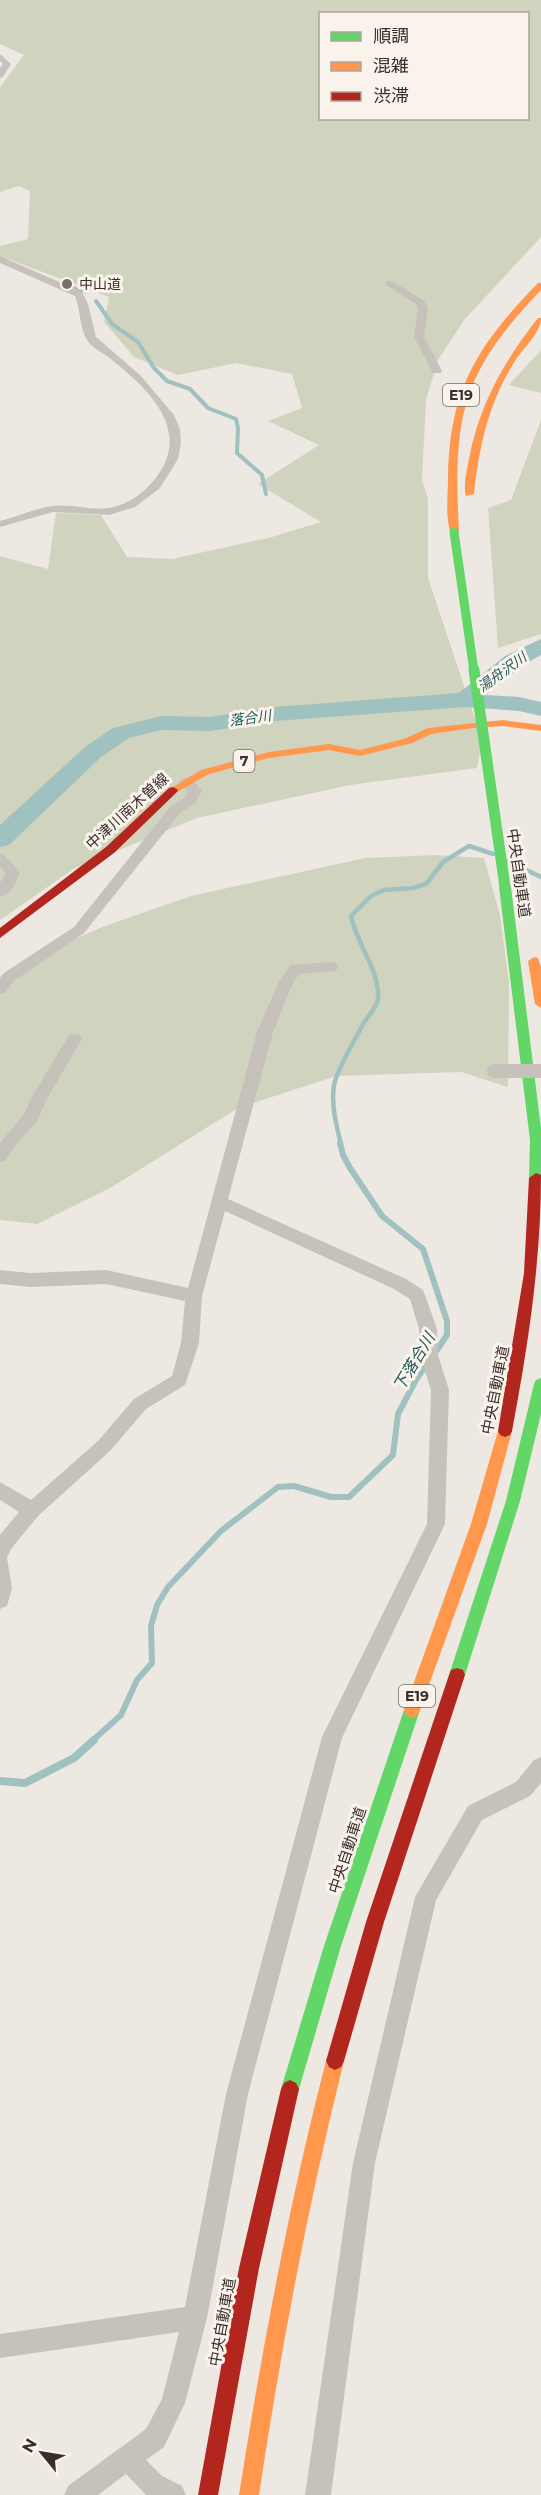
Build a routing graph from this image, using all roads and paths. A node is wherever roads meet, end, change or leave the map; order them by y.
1 (0, 57) edge
2 (0, 75) edge
3 (0, 259) edge
4 (389, 283) dead end
5 (541, 285) edge
6 (541, 320) edge
7 (437, 371) dead end
8 (469, 510) dead end
9 (0, 524) edge
10 (475, 578) dead end
11 (541, 728) edge
12 (499, 743) dead end
13 (186, 781) junction
14 (4, 862) edge
15 (0, 892) edge
16 (0, 934) edge
17 (532, 950) dead end
18 (331, 967) dead end
19 (0, 989) edge
20 (541, 1004) edge
21 (74, 1039) dead end
22 (494, 1071) dead end
23 (541, 1071) edge
24 (0, 1156) edge
25 (218, 1202) junction
26 (0, 1277) edge
27 (194, 1296) junction
28 (541, 1384) edge
29 (0, 1490) edge
30 (32, 1510) junction
31 (0, 1554) edge
32 (0, 1563) edge
33 (0, 1600) edge
34 (541, 1767) edge
35 (195, 2318) junction
36 (0, 2346) edge
37 (130, 2456) junction
38 (77, 2495) edge
39 (174, 2495) edge
40 (208, 2495) edge
41 (249, 2495) edge
42 (318, 2495) edge

1 - 2 street
3 - 9 street
4 - 7 street
5 - 40 main road, 中央自動車道 / E19, bridge
6 - 8 main road, E19
10 - 12 main road
11 - 13 main road, 中津川南木曽線 / 7
13 - 16 main road, 中津川南木曽線 / 7
13 - 19 street
14 - 15 street
17 - 20 main road
18 - 25 street
21 - 24 street
22 - 23 street, bridge
25 - 27 street
25 - 35 street
26 - 27 street
27 - 30 street
28 - 41 main road, E19
29 - 30 street
30 - 31 street
32 - 33 street
34 - 42 street
35 - 36 street
35 - 37 street
37 - 38 street
37 - 39 street

